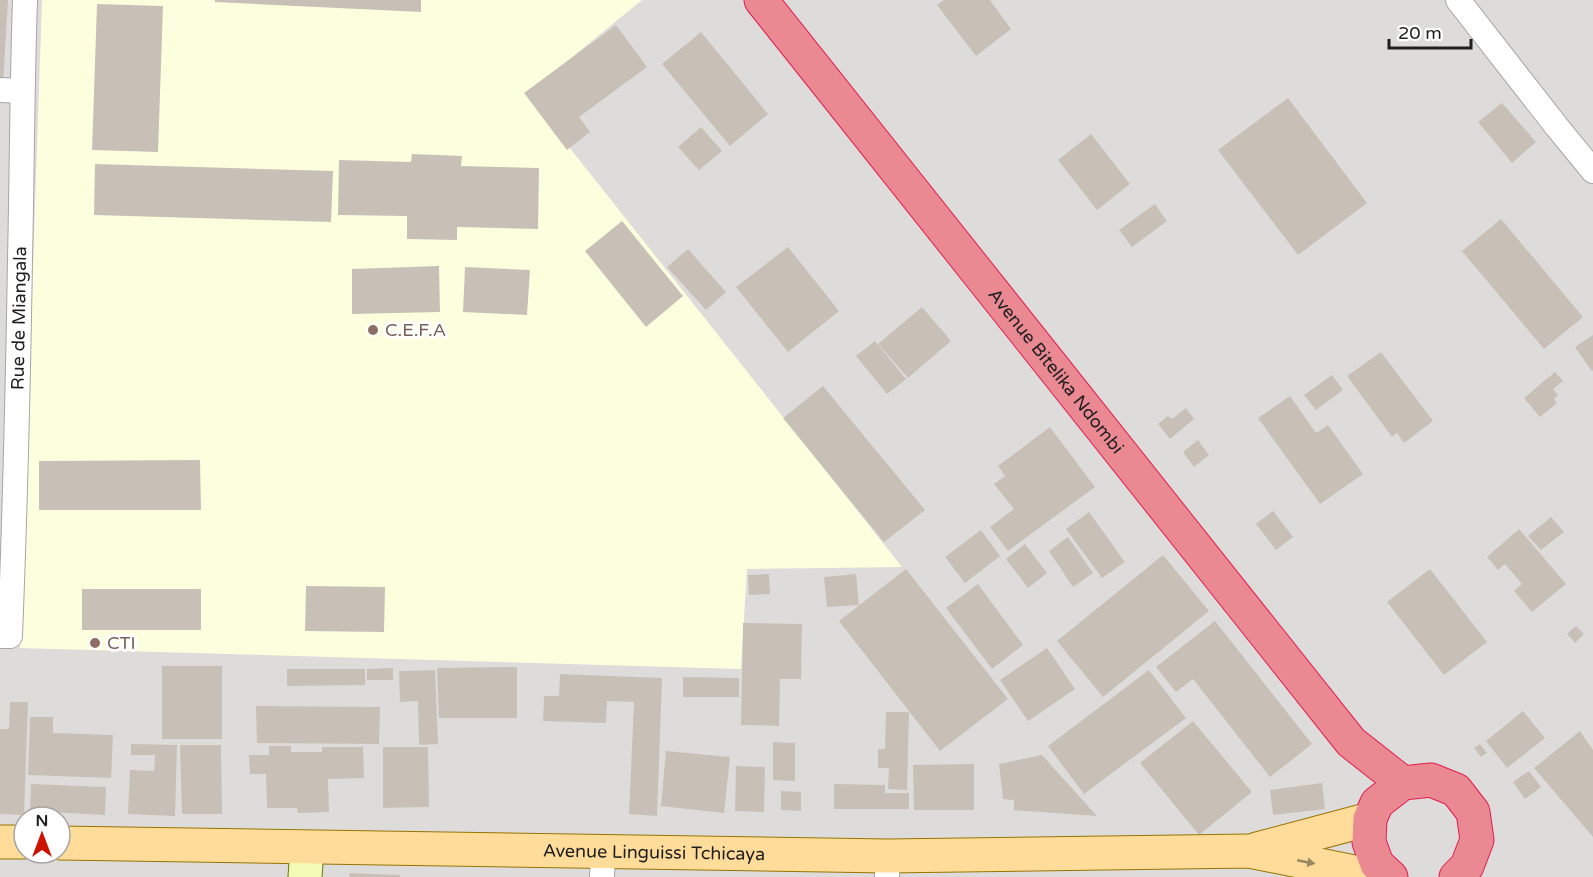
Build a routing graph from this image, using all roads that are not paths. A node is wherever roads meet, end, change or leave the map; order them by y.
1 (25, 0) edge
2 (761, 0) edge
3 (1458, 0) edge
4 (11, 90) edge
5 (1593, 171) edge
6 (8, 512) edge
7 (5, 636) edge
8 (1351, 742) junction
9 (1403, 783) junction
10 (1374, 811) junction
11 (72, 844) edge
12 (1249, 851) junction
13 (306, 862) edge
14 (603, 864) edge
15 (887, 866) edge
16 (1466, 873) edge
17 (1379, 877) edge
18 (1391, 877) edge

1 - 4 street, Rue de Miangala
2 - 8 highway, Avenue Bitelika Ndombi
3 - 5 street
4 - 6 street, Rue de Miangala
6 - 7 street, Rue de Miangala
8 - 9 highway
8 - 10 highway
9 - 10 highway
9 - 16 highway
10 - 12 main road
10 - 18 highway
11 - 13 main road, Avenue Linguissi Tchicaya
12 - 15 main road, Avenue Linguissi Tchicaya
12 -> 17 main road
13 - 14 main road, Avenue Linguissi Tchicaya
14 - 15 main road, Avenue Linguissi Tchicaya

